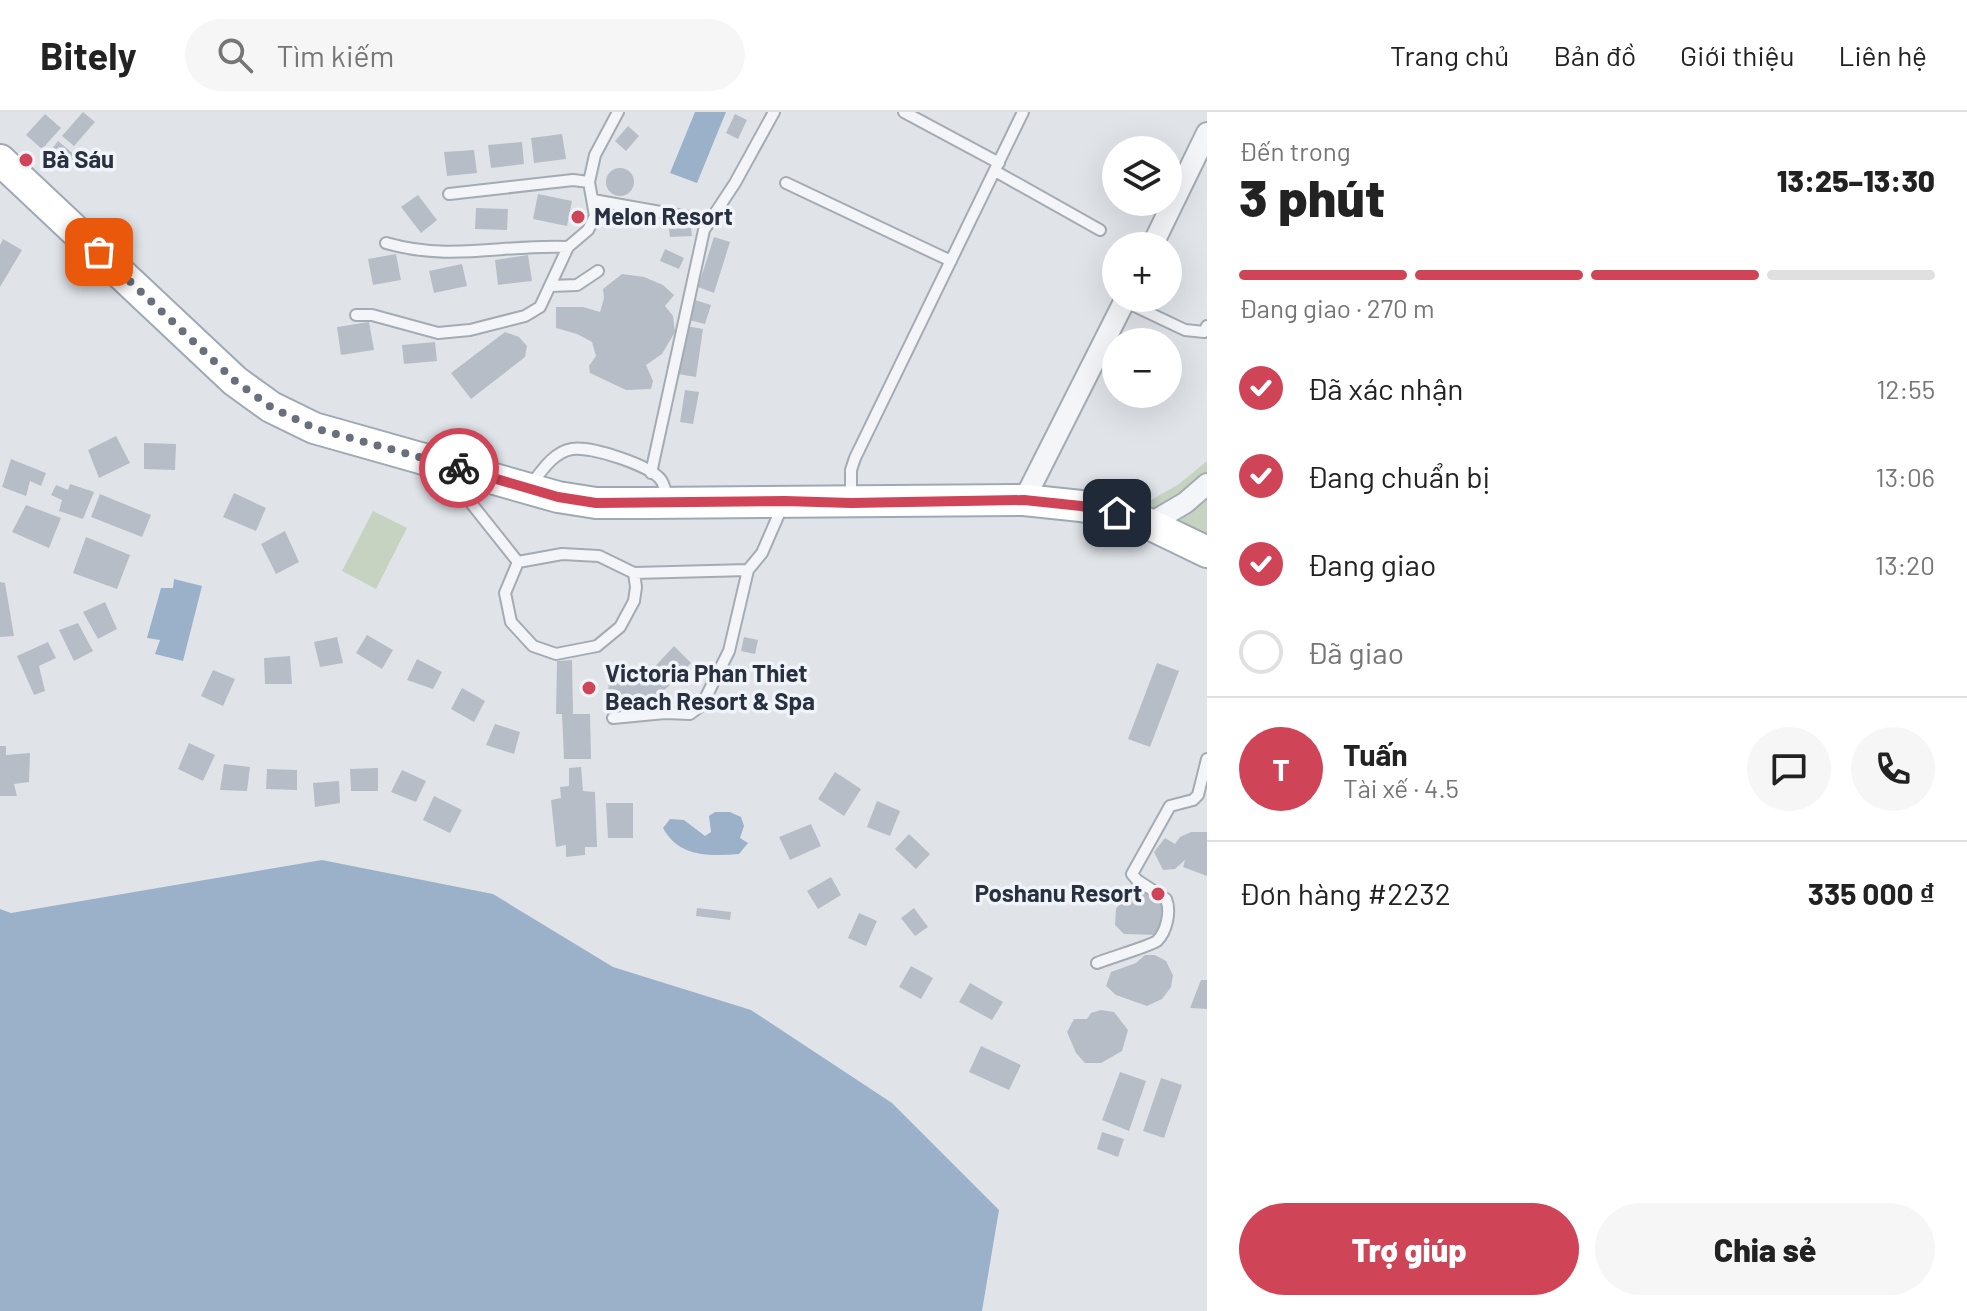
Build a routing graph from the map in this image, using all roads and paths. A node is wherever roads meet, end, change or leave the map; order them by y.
1 (618, 112) edge
2 (774, 112) edge
3 (904, 112) edge
4 (1023, 112) edge
5 (1207, 133) edge
6 (997, 167) junction
7 (3, 168) edge
8 (589, 182) junction
9 (786, 183) dead end
10 (449, 194) dead end
11 (593, 200) junction
12 (711, 221) junction
13 (1100, 230) dead end
14 (1159, 232) edge
15 (386, 243) dead end
16 (568, 247) junction
17 (951, 261) junction
18 (598, 271) dead end
19 (551, 286) junction
20 (1119, 312) edge
21 (1149, 312) edge
22 (356, 315) dead end
23 (1207, 326) edge
24 (462, 469) junction
25 (651, 473) junction
26 (1207, 484) edge
27 (528, 488) junction
28 (1024, 500) junction
29 (785, 501) junction
30 (669, 503) junction
31 (851, 503) junction
32 (1149, 524) junction
33 (1207, 552) edge
34 (518, 562) junction
35 (748, 570) junction
36 (634, 573) junction
37 (613, 718) dead end
38 (1207, 759) edge
39 (1097, 963) dead end

1 - 8 lane
2 - 12 lane
3 - 6 lane
4 - 6 lane
5 - 14 street
6 - 13 lane
6 - 17 lane
7 - 24 main road
8 - 10 lane
8 - 11 lane
9 - 17 lane
11 - 12 lane
11 - 16 lane
12 - 25 lane
15 - 16 lane
16 - 19 lane
17 - 31 lane
18 - 19 lane
19 - 22 lane
20 - 28 street
21 - 23 lane
24 - 27 main road
24 - 34 lane
25 - 27 lane
25 - 30 lane
26 - 32 street
27 - 30 main road
28 - 31 main road
28 - 32 main road
29 - 30 main road
29 - 31 main road
29 - 35 lane
32 - 33 main road
34 - 36 lane
34 - 36 lane
35 - 36 lane
35 - 37 lane
38 - 39 lane

